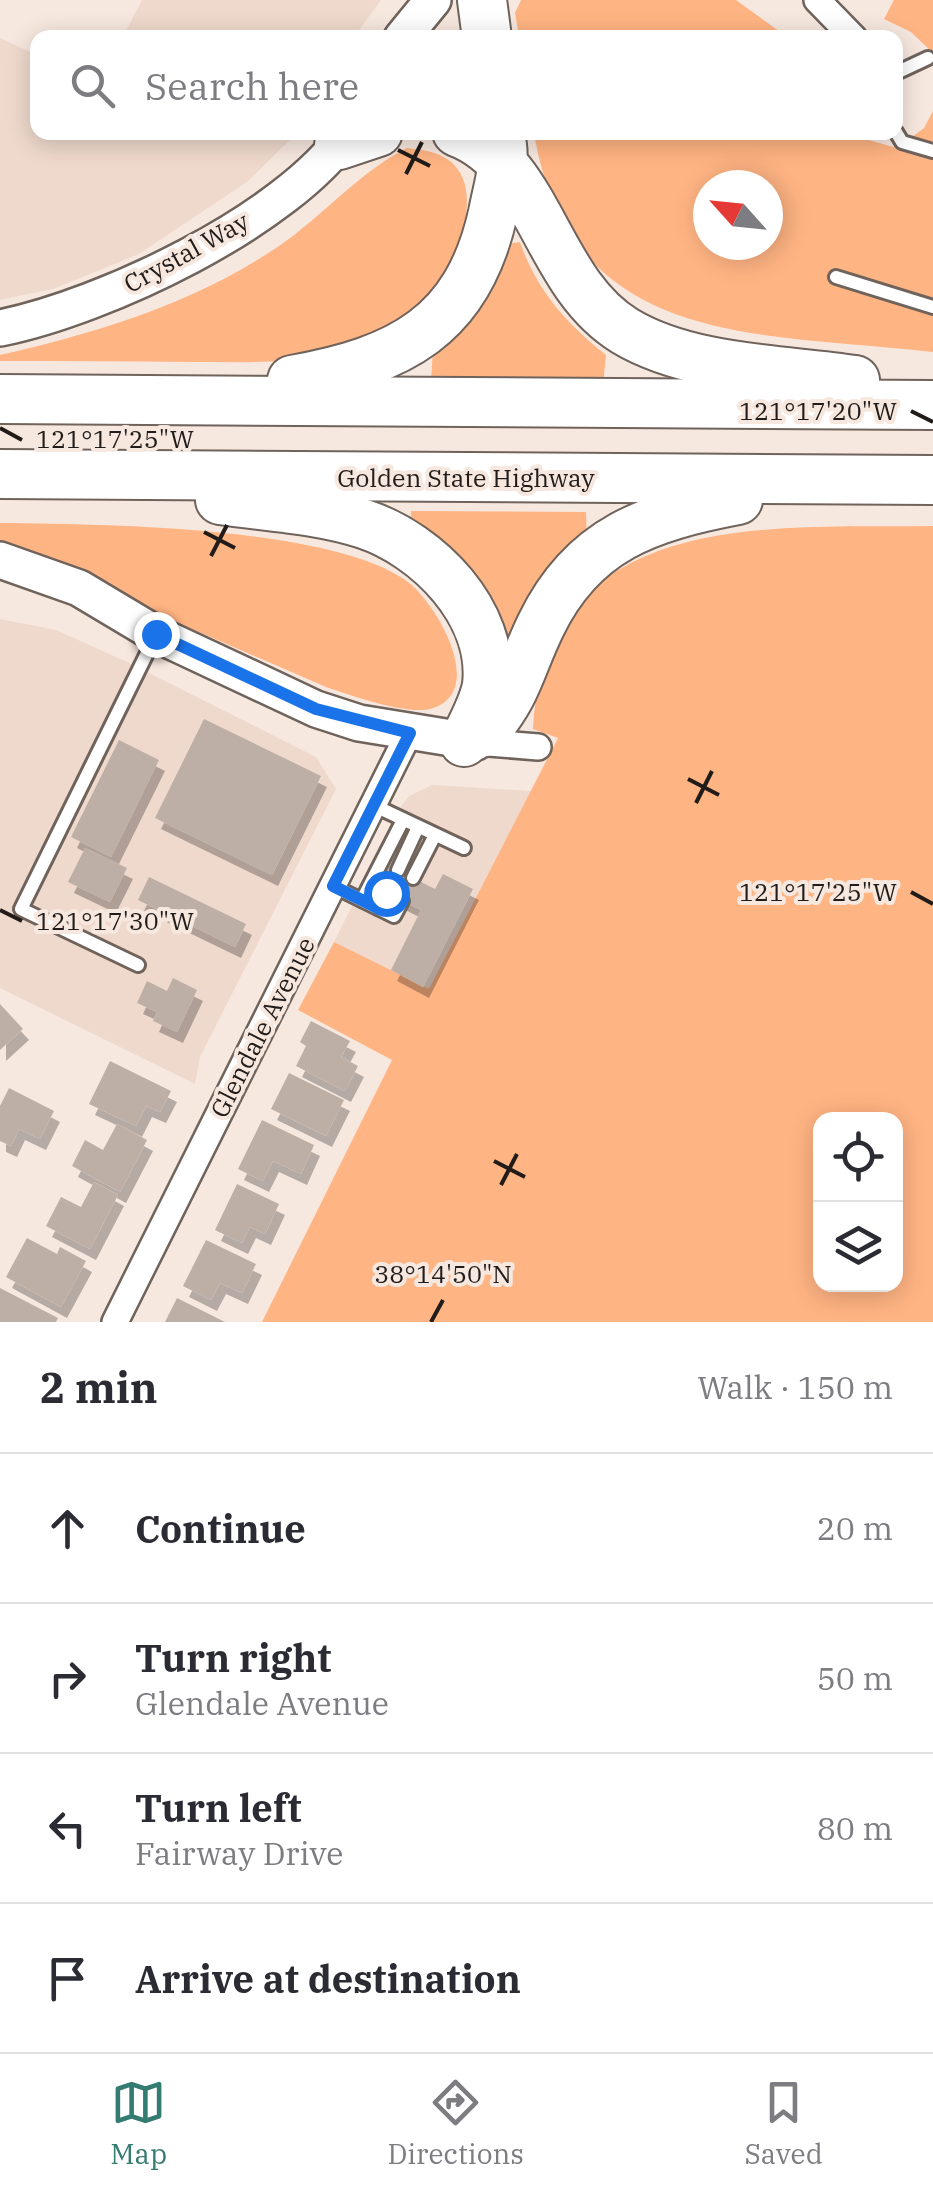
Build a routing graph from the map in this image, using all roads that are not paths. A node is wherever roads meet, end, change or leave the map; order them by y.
1 (433, 0) edge
2 (482, 0) edge
3 (817, 0) edge
4 (409, 30) edge
5 (487, 30) edge
6 (846, 30) edge
7 (928, 58) dead end
8 (903, 70) edge
9 (352, 140) edge
10 (901, 140) edge
11 (502, 146) edge
12 (933, 152) edge
13 (836, 276) dead end
14 (933, 306) edge
15 (0, 328) edge
16 (933, 390) edge
17 (0, 398) edge
18 (180, 400) junction
19 (933, 405) edge
20 (17, 474) edge
21 (845, 480) junction
22 (933, 480) edge
23 (0, 560) edge
24 (156, 634) junction
25 (410, 733) junction
26 (470, 742) junction
27 (538, 747) dead end
28 (373, 806) junction
29 (403, 820) junction
30 (418, 827) junction
31 (435, 834) junction
32 (464, 848) dead end
33 (398, 870) dead end
34 (414, 878) dead end
35 (333, 886) junction
36 (386, 893) dead end
37 (362, 900) junction
38 (402, 900) dead end
39 (378, 908) junction
40 (138, 965) dead end
41 (115, 1322) edge

1 - 4 street
2 - 5 highway
3 - 6 street
7 - 8 lane
9 - 15 street, Crystal Way
10 - 12 lane
11 - 16 highway
11 - 18 highway
13 - 14 lane
17 - 18 highway
18 - 19 highway
20 - 21 highway, Golden State Highway
20 - 26 highway
21 - 22 highway, Golden State Highway
21 - 26 highway
23 - 24 street
24 - 25 street
24 - 40 lane
25 - 26 street
25 - 28 street, Glendale Avenue
26 - 27 street
28 - 29 lane
28 - 35 street, Glendale Avenue
29 - 30 lane
29 - 37 lane
30 - 31 lane
30 - 33 lane
31 - 32 lane
31 - 34 lane
35 - 37 lane
35 - 41 street, Glendale Avenue
36 - 39 lane
37 - 39 lane
38 - 39 lane

